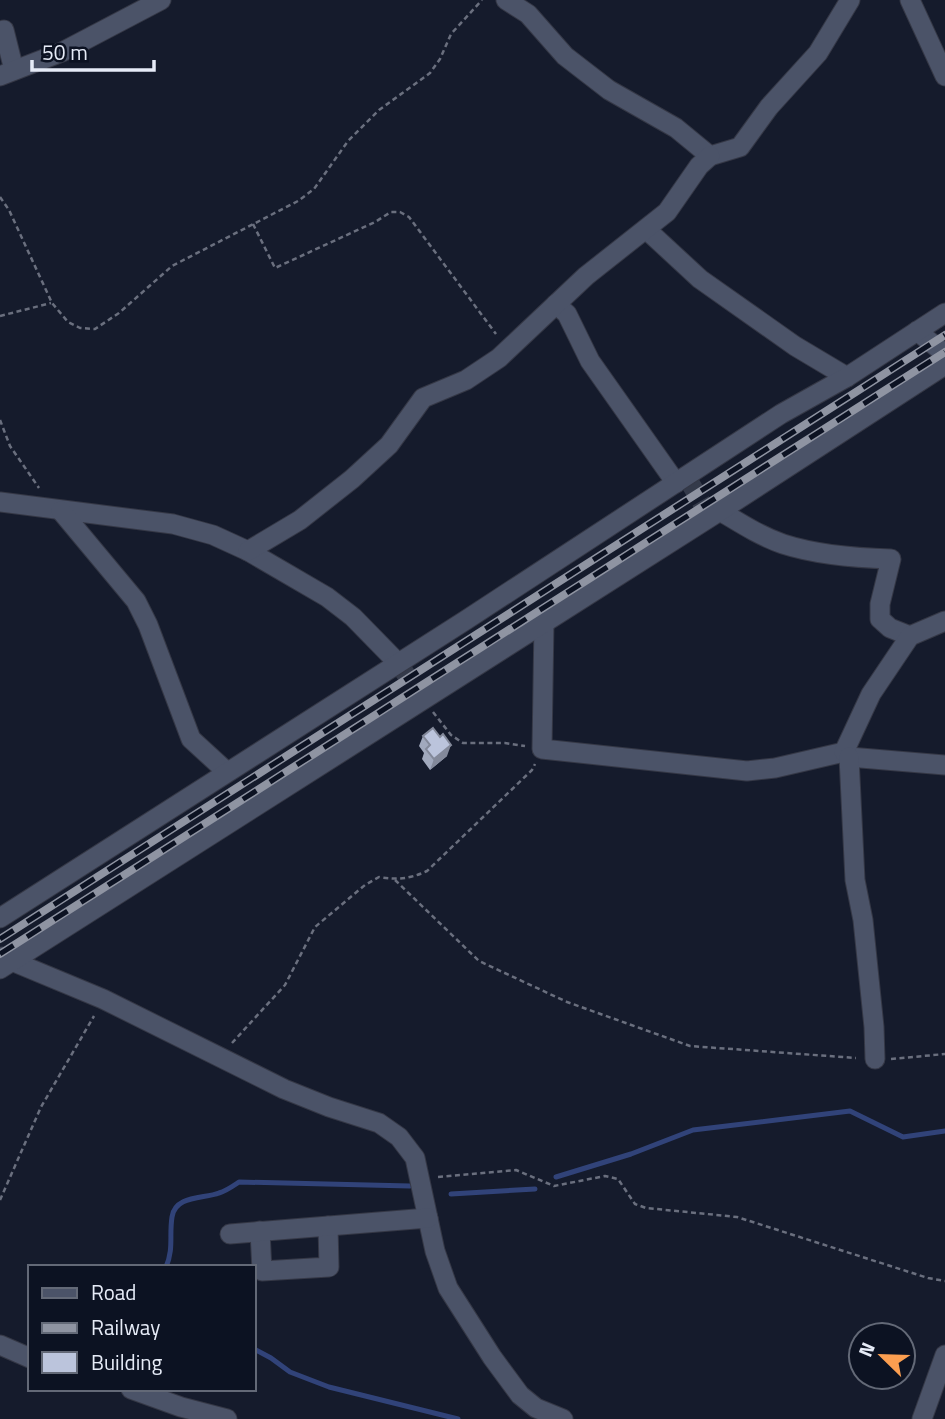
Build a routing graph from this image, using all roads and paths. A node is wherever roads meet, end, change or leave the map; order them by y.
1 (161, 0) edge
2 (482, 0) edge
3 (506, 0) edge
4 (850, 0) edge
5 (910, 0) edge
6 (4, 30) dead end
7 (7, 73) edge
8 (945, 76) edge
9 (709, 156) junction
10 (0, 197) edge
11 (253, 224) junction
12 (647, 230) junction
13 (52, 303) junction
14 (556, 304) junction
15 (945, 313) edge
16 (0, 316) edge
17 (917, 331) junction
18 (508, 350) junction
19 (945, 354) edge
20 (945, 365) edge
21 (847, 377) junction
22 (0, 420) edge
23 (676, 483) junction
24 (0, 502) edge
25 (61, 511) junction
26 (720, 511) junction
27 (248, 551) junction
28 (544, 621) junction
29 (945, 621) edge
30 (909, 636) junction
31 (398, 663) junction
32 (423, 699) junction
33 (542, 749) junction
34 (846, 755) junction
35 (945, 765) edge
36 (227, 772) junction
37 (396, 880) junction
38 (0, 918) edge
39 (4, 962) edge
40 (103, 999) junction
41 (945, 1054) edge
42 (221, 1056) junction
43 (875, 1059) junction
44 (420, 1178) junction
45 (0, 1200) edge
46 (428, 1217) junction
47 (328, 1226) junction
48 (260, 1231) junction
49 (230, 1234) dead end
50 (945, 1281) edge
51 (0, 1345) edge
52 (945, 1355) edge
53 (28, 1357) edge
54 (135, 1391) edge
55 (179, 1413) edge
56 (534, 1413) edge
57 (227, 1419) edge
58 (563, 1419) edge
59 (922, 1419) edge

1 - 7 street
2 - 11 path
3 - 9 street
4 - 9 street
5 - 8 street
6 - 7 street
9 - 12 street
10 - 13 path
11 - 13 path
11 - 18 path
12 - 14 street
12 - 21 street
13 - 16 path
14 - 18 street
14 - 23 street
15 - 17 street
17 - 19 street
17 - 21 street
18 - 27 street
20 - 26 street
21 - 23 street
22 - 25 path
23 - 31 street
24 - 25 street
25 - 27 street
25 - 36 street
26 - 28 street
26 - 30 street
27 - 31 street
28 - 32 street
28 - 33 street
29 - 30 street
30 - 34 street
31 - 36 street
32 - 33 path
32 - 39 street
33 - 34 street
33 - 37 path
34 - 35 street
34 - 43 street
36 - 38 street
37 - 42 path
37 - 43 path
39 - 40 street
40 - 42 street
40 - 45 path
41 - 43 path
42 - 44 street
44 - 46 street
44 - 50 path
46 - 47 street
46 - 56 street
47 - 48 street
47 - 48 street
48 - 49 street
51 - 53 street
52 - 59 street
54 - 55 street
55 - 57 street
56 - 58 street

